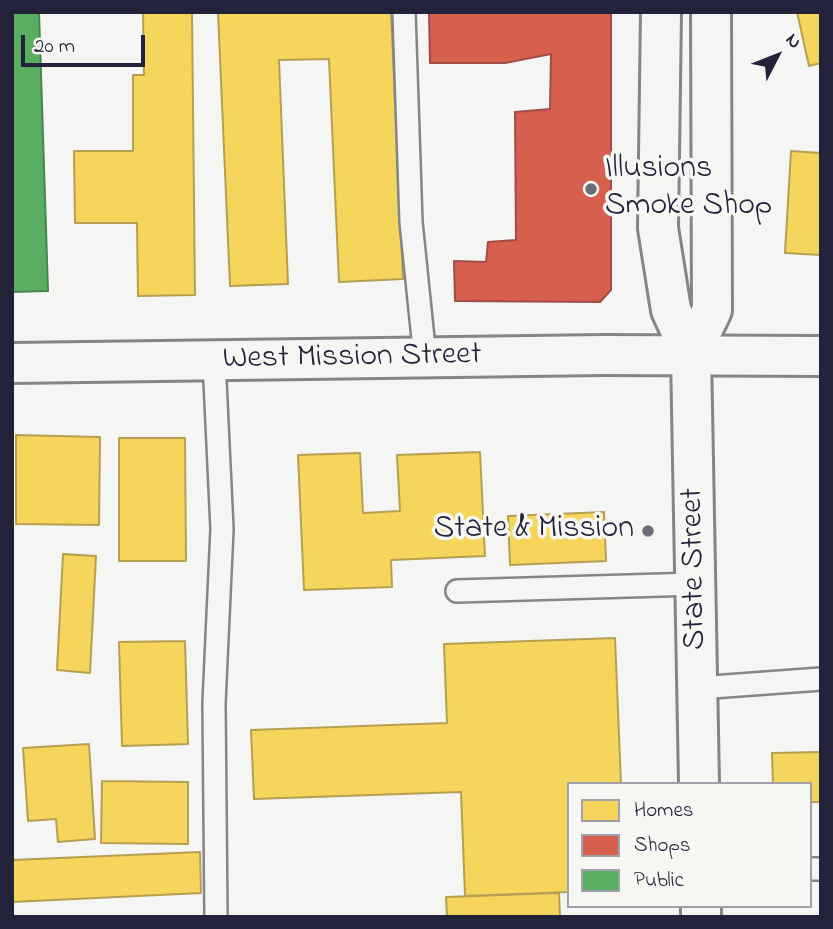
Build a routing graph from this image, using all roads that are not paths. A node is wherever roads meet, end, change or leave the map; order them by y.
1 (404, 12) edge
2 (661, 12) edge
3 (711, 12) edge
4 (691, 354) junction
5 (821, 356) edge
6 (425, 358) junction
7 (214, 360) junction
8 (12, 363) edge
9 (696, 584) junction
10 (457, 591) dead end
11 (821, 679) edge
12 (698, 688) junction
13 (699, 782) edge
14 (216, 917) edge

1 - 6 lane
2 - 4 main road, State Street
3 - 4 main road, State Street
4 - 5 main road, West Mission Street
4 - 6 main road, West Mission Street
4 - 9 main road, State Street
6 - 7 main road, West Mission Street
7 - 8 main road, West Mission Street
7 - 14 lane
9 - 10 lane
9 - 12 main road, State Street
11 - 12 lane
12 - 13 main road, State Street

